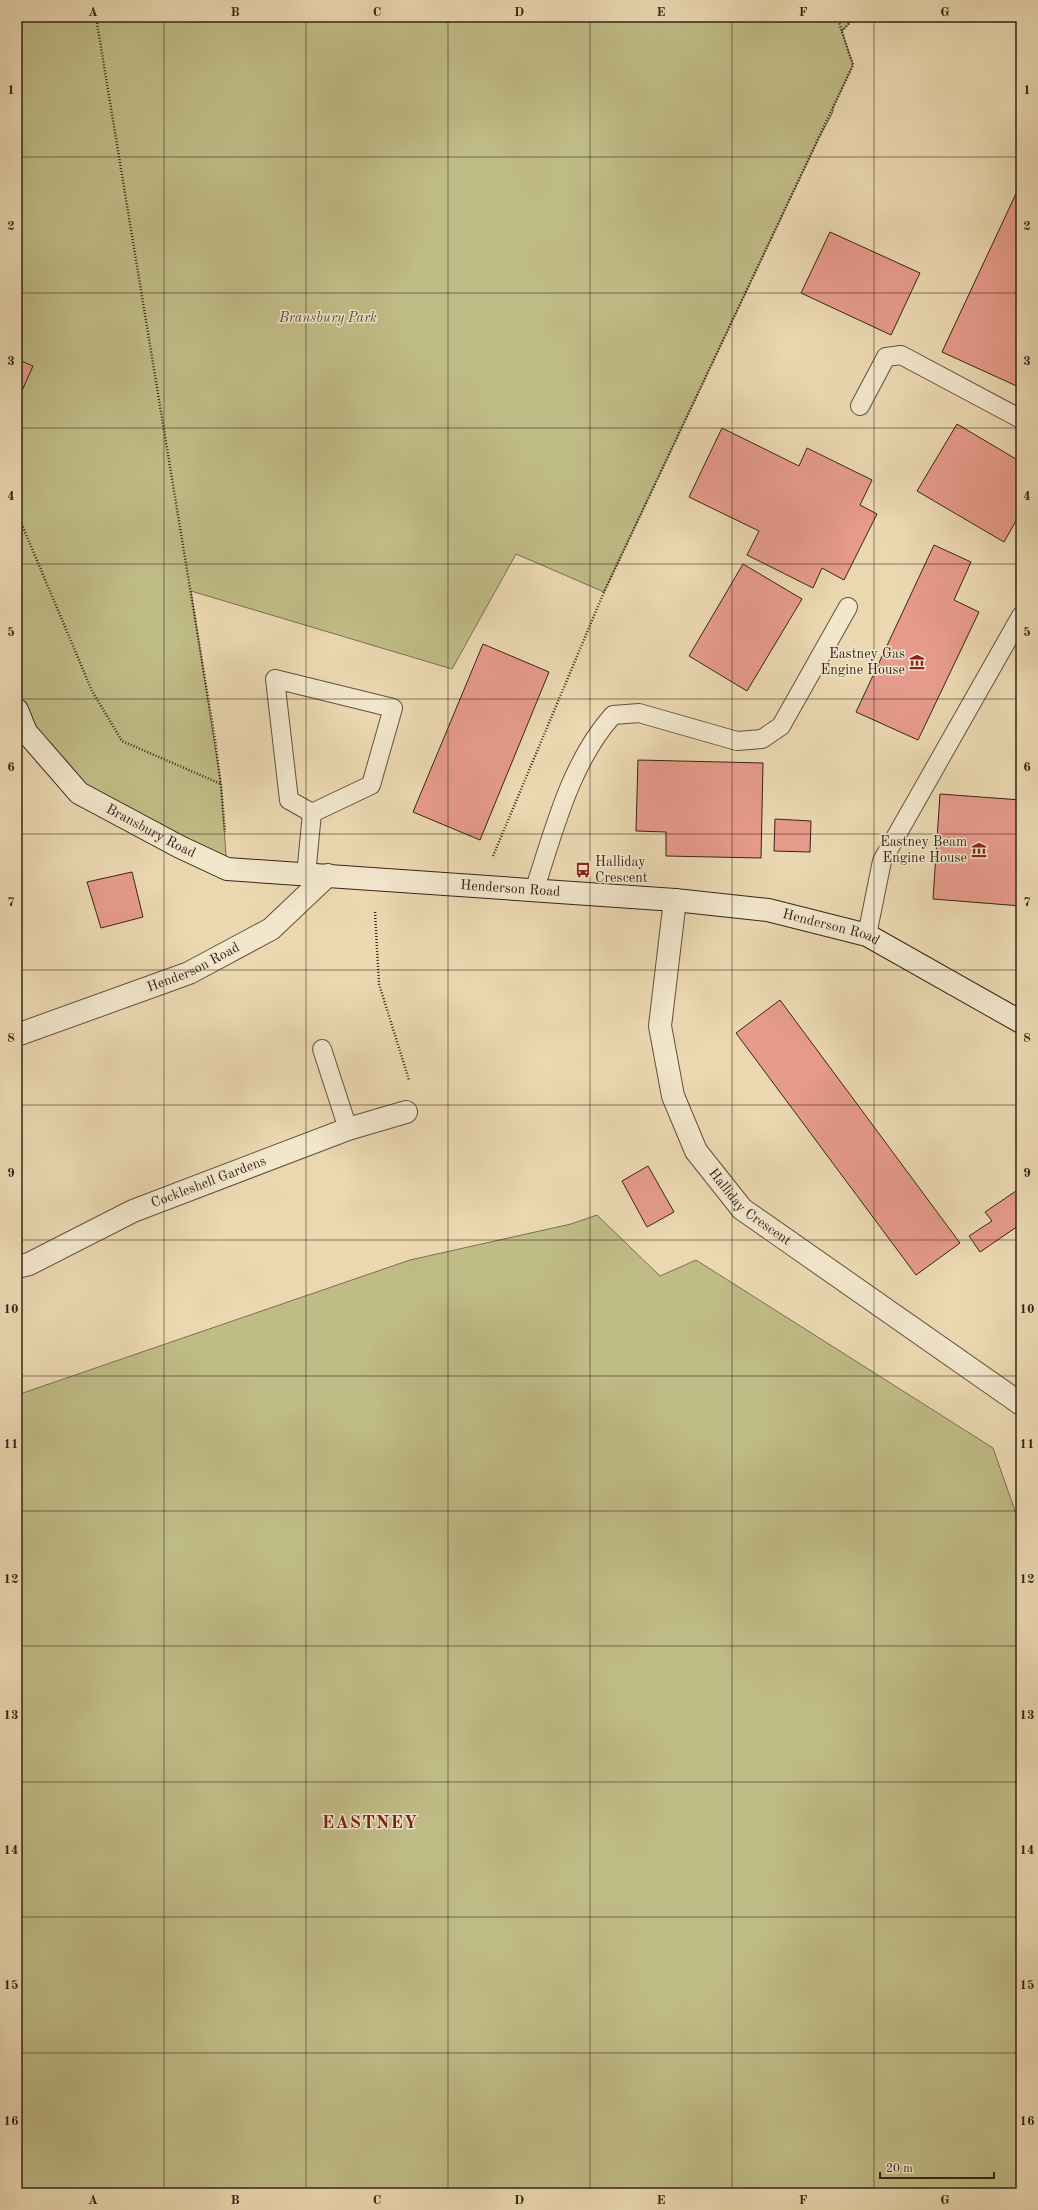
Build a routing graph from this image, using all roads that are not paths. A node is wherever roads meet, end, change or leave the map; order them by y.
1 (860, 406) dead end
2 (1021, 419) edge
3 (848, 608) dead end
4 (1021, 616) edge
5 (17, 710) edge
6 (312, 813) junction
7 (306, 875) junction
8 (328, 875) junction
9 (534, 891) junction
10 (674, 900) junction
11 (867, 935) junction
12 (1021, 1022) edge
13 (17, 1035) edge
14 (322, 1049) dead end
15 (406, 1112) road end
16 (348, 1129) junction
17 (17, 1267) edge
18 (1021, 1404) edge

1 - 2 lane
3 - 9 lane
4 - 11 lane
5 - 7 street, Bransbury Road
6 - 6 lane
6 - 7 lane
7 - 8 street, Bransbury Road
8 - 9 street, Henderson Road
8 - 13 street, Henderson Road
9 - 10 street, Henderson Road
10 - 11 street, Henderson Road
10 - 18 street, Halliday Crescent
11 - 12 street, Henderson Road
14 - 16 lane
15 - 16 street, Cockleshell Gardens
16 - 17 street, Cockleshell Gardens

